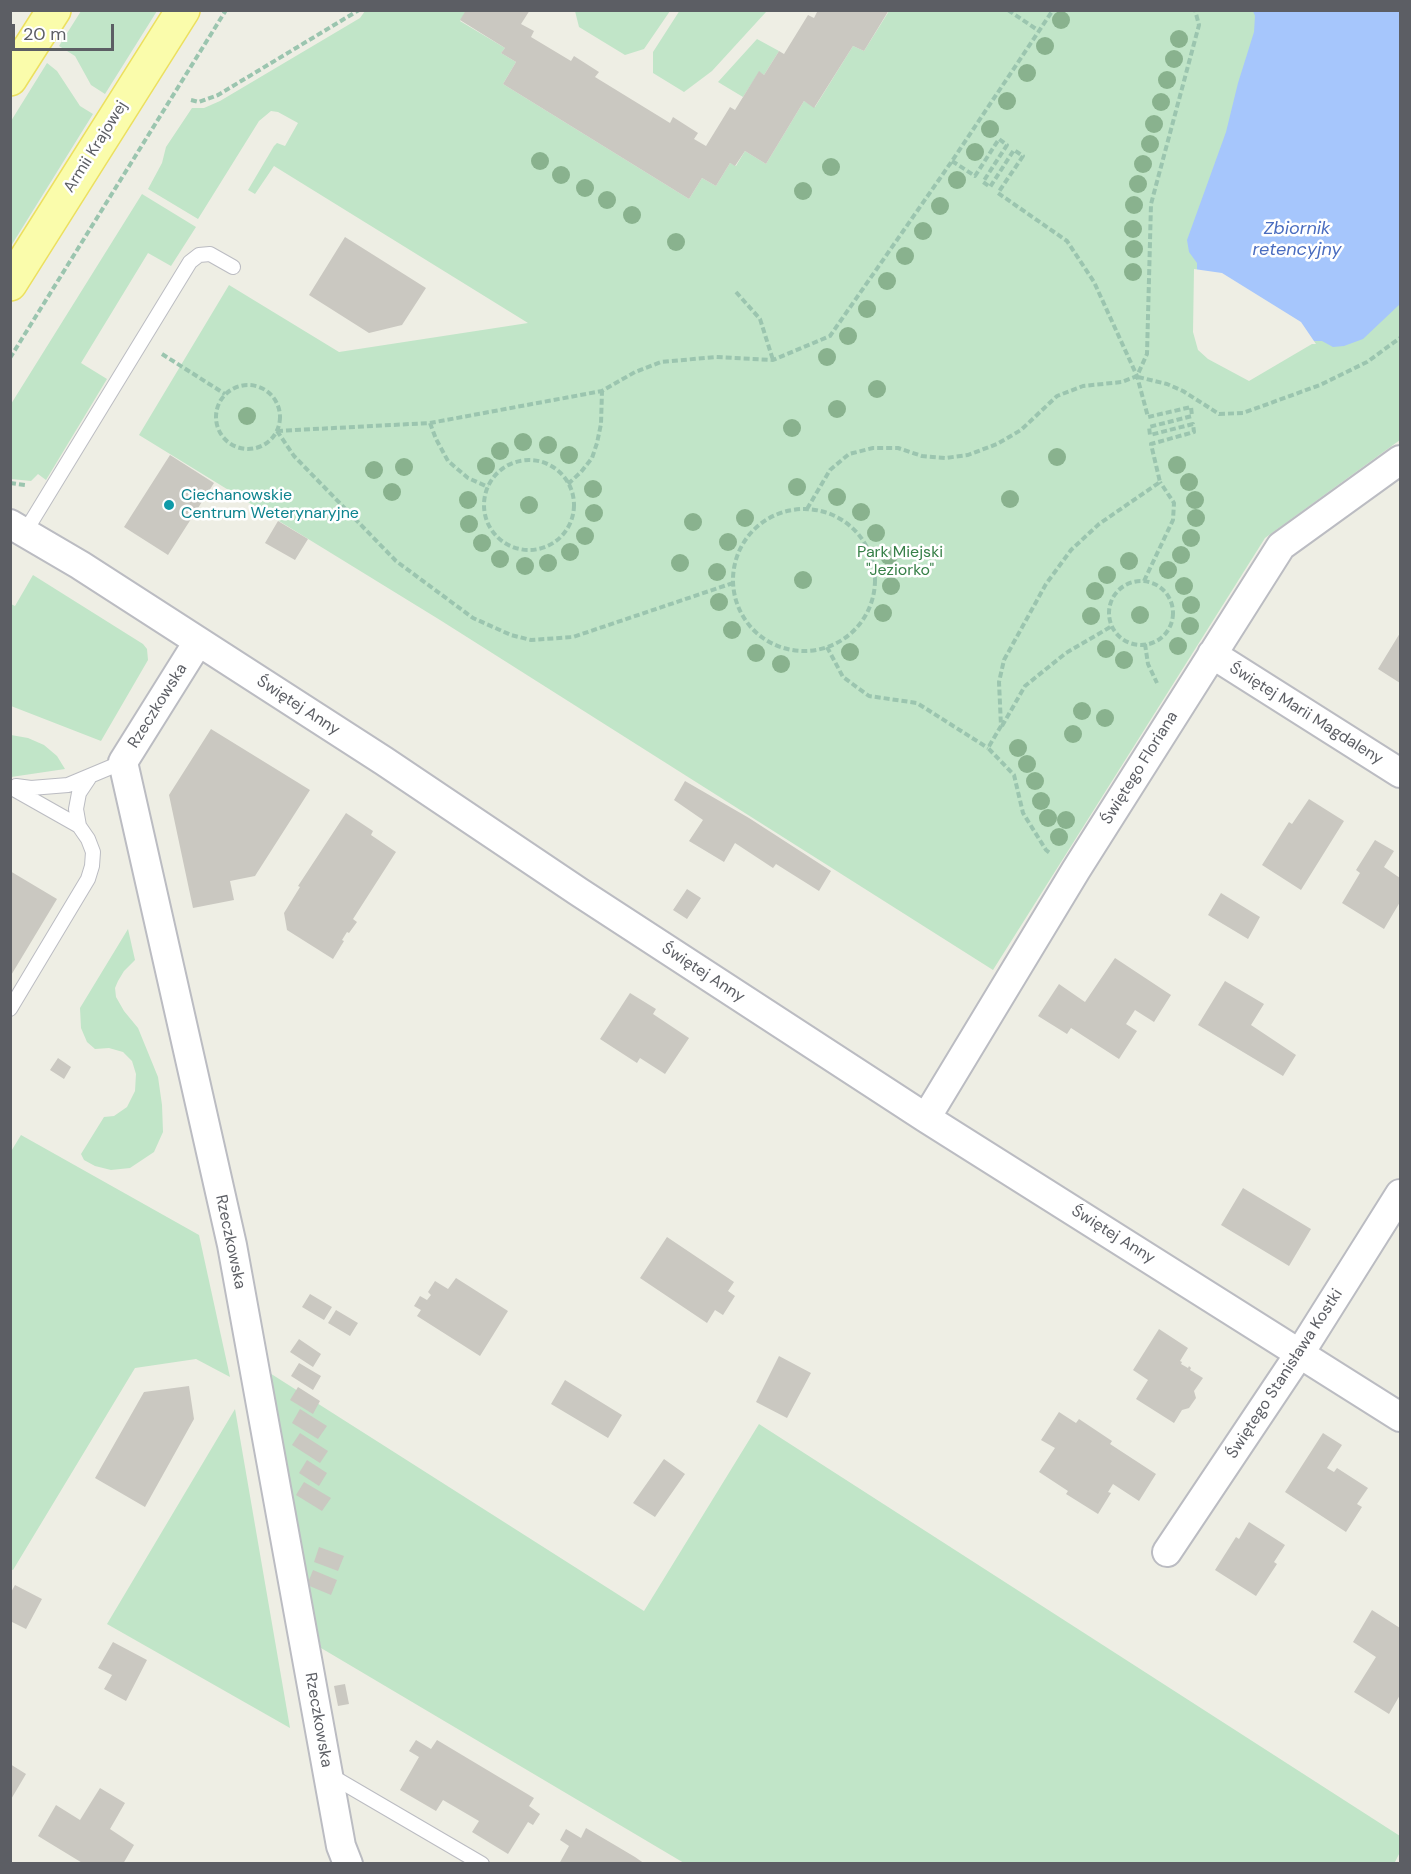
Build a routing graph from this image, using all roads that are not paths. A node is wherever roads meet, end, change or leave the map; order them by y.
1 (54, 10) edge
2 (183, 10) edge
3 (10, 79) edge
4 (233, 267) dead end
5 (10, 284) edge
6 (1401, 460) edge
7 (18, 528) edge
8 (198, 642) junction
9 (1212, 654) junction
10 (123, 762) junction
11 (1401, 773) edge
12 (89, 778) junction
13 (10, 786) edge
14 (80, 826) junction
15 (10, 1009) edge
16 (926, 1118) junction
17 (1401, 1194) edge
18 (1300, 1353) junction
19 (1401, 1416) edge
20 (1167, 1552) dead end
21 (328, 1774) junction
22 (348, 1863) edge
23 (482, 1863) edge

1 - 3 main road
2 - 5 main road, Armii Krajowej
4 - 7 lane
6 - 9 street, Świętego Floriana
7 - 8 street, Świętej Anny
8 - 10 street, Rzeczkowska
8 - 16 street, Świętej Anny
9 - 11 street, Świętej Marii Magdaleny
9 - 16 street, Świętego Floriana
10 - 12 lane
10 - 21 street, Rzeczkowska
12 - 13 lane
12 - 14 lane
13 - 14 lane
14 - 15 lane
16 - 18 street, Świętej Anny
17 - 18 street, Świętego Stanisława Kostki
18 - 19 street, Świętej Anny
18 - 20 street, Świętego Stanisława Kostki
21 - 22 street, Rzeczkowska
21 - 23 lane

